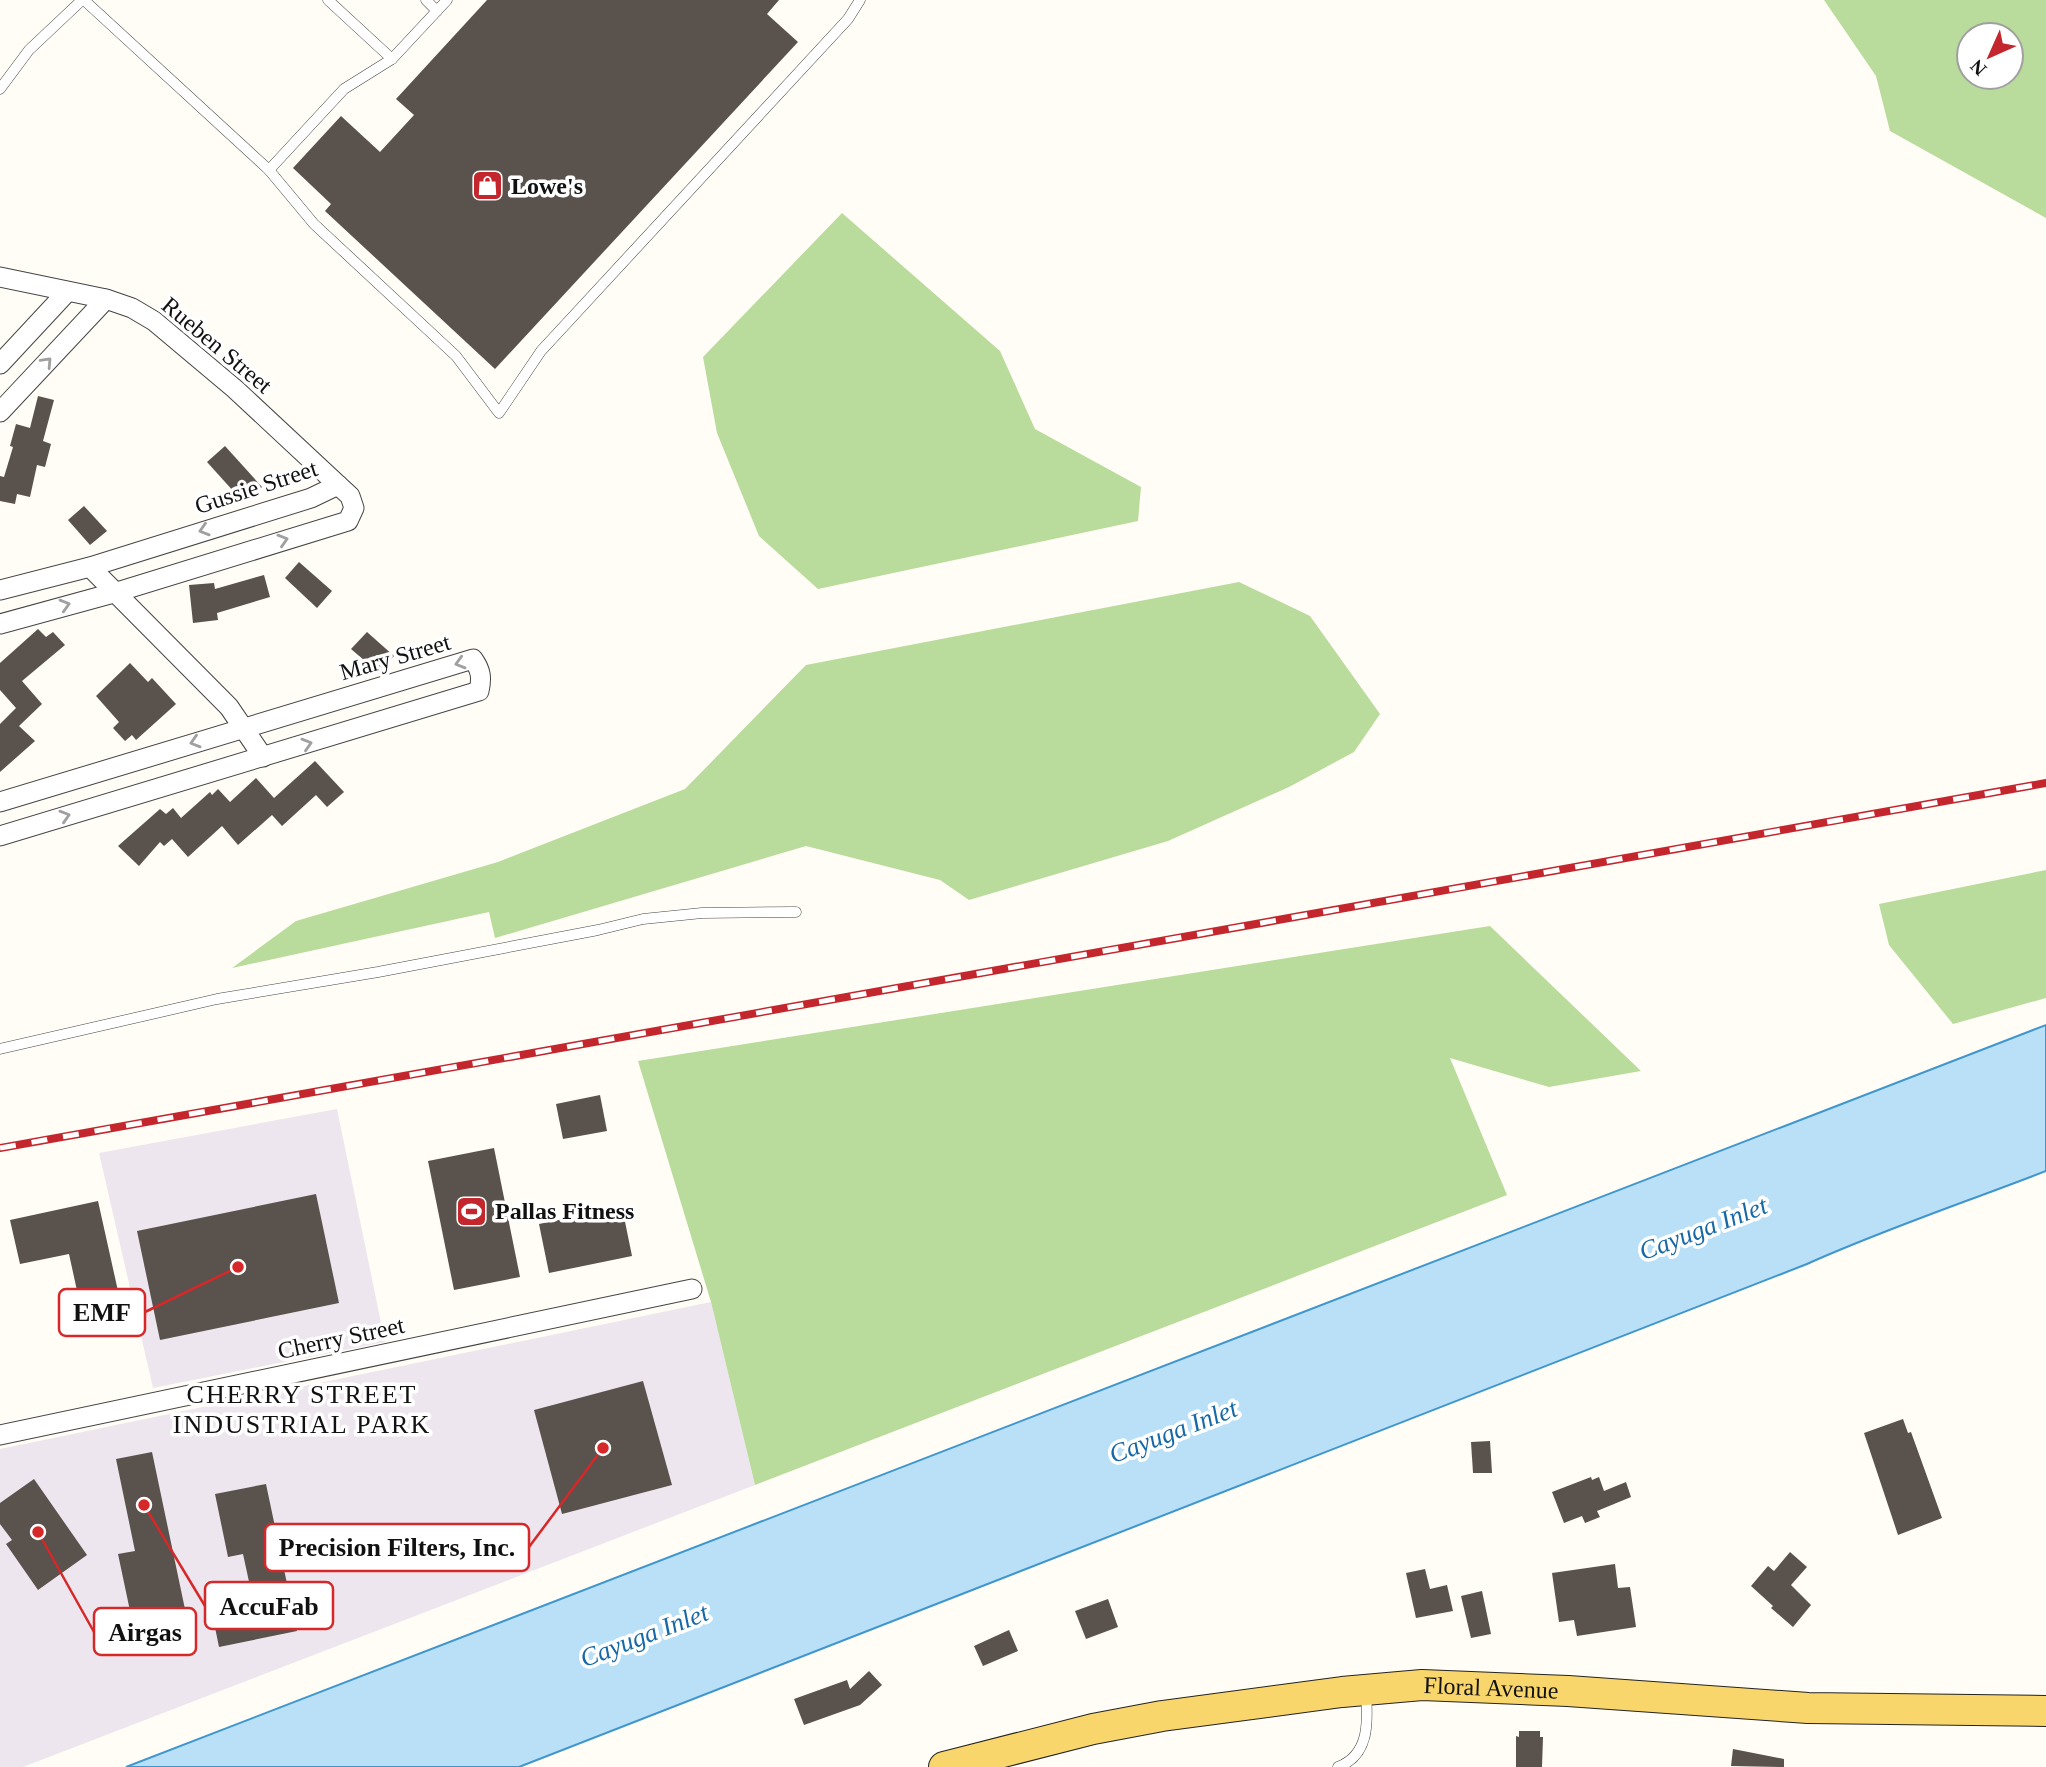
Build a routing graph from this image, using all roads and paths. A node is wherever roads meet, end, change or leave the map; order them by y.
1 (83, 0) edge
2 (328, 0) edge
3 (426, 0) edge
4 (447, 0) edge
5 (860, 0) edge
6 (437, 11) junction
7 (392, 59) junction
8 (0, 89) edge
9 (269, 170) junction
10 (0, 277) edge
11 (67, 292) junction
12 (106, 299) junction
13 (0, 364) edge
14 (0, 412) edge
15 (338, 485) junction
16 (90, 567) junction
17 (0, 590) edge
18 (117, 592) junction
19 (0, 624) edge
20 (242, 727) junction
21 (263, 757) junction
22 (0, 802) edge
23 (0, 836) edge
24 (796, 912) dead end
25 (0, 1049) edge
26 (692, 1289) dead end
27 (0, 1435) edge
28 (1366, 1689) junction
29 (2046, 1711) edge
30 (944, 1767) edge
31 (1338, 1767) edge

1 - 8 lane
1 - 9 lane
2 - 7 lane
3 - 6 lane
4 - 6 lane
5 - 9 lane
6 - 7 lane
7 - 9 lane
10 - 11 street, Rueben Street
11 - 12 street, Rueben Street
11 - 13 street
14 -> 12 street
12 - 15 street, Rueben Street
15 -> 16 street, Gussie Street
18 -> 15 street, Gussie Street
16 - 17 street, Gussie Street
16 - 18 street
19 -> 18 street, Gussie Street
18 - 20 street
20 - 21 street
21 -> 20 street, Mary Street
20 -> 22 street, Mary Street
23 -> 21 street, Mary Street
24 - 25 lane
26 - 27 street, Cherry Street
28 - 29 main road, Floral Avenue
28 - 30 main road, Floral Avenue
28 - 31 lane

